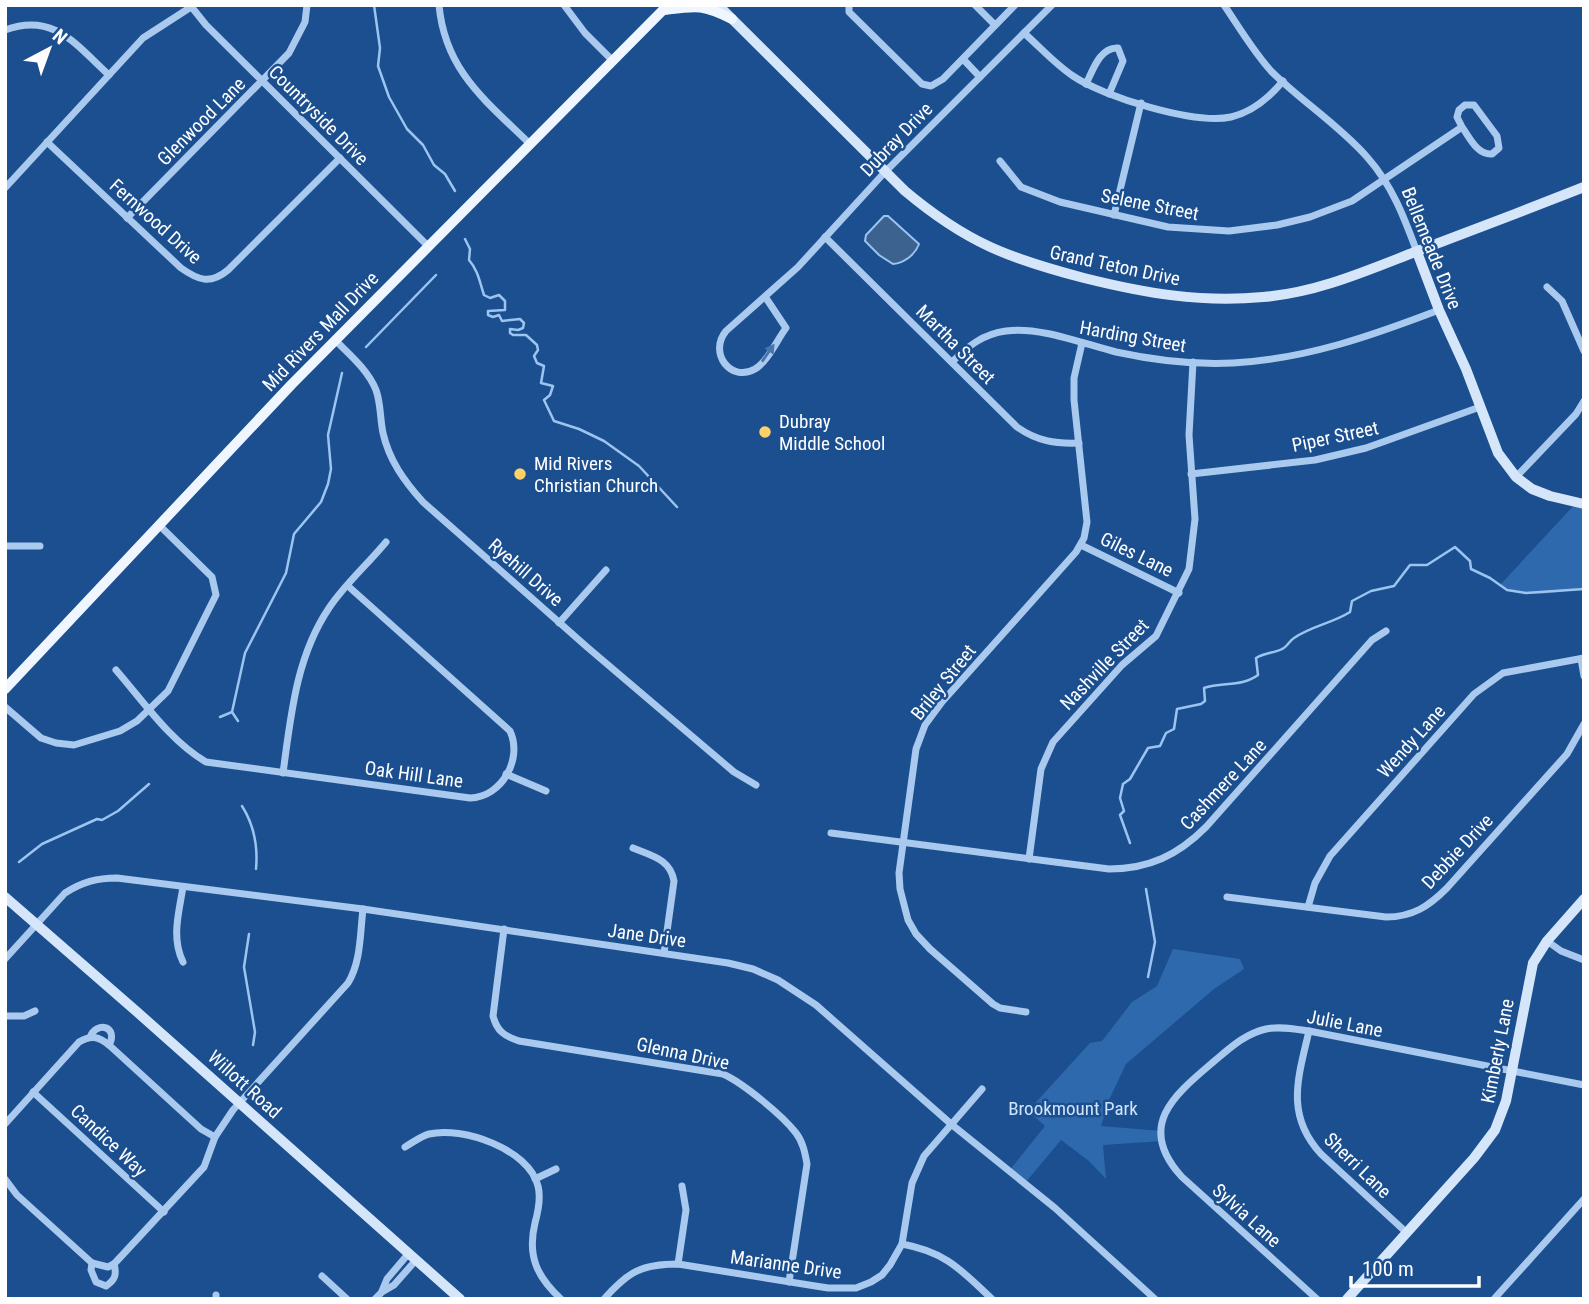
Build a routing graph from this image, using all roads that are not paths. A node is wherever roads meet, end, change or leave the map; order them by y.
1 (307, 5) edge
2 (439, 5) edge
3 (564, 5) edge
4 (718, 5) edge
5 (849, 5) edge
6 (975, 5) edge
7 (1015, 5) edge
8 (1052, 5) edge
9 (1224, 5) edge
10 (190, 6) edge
11 (666, 8) edge
12 (732, 19) junction
13 (995, 25) junction
14 (5, 30) edge
15 (1024, 33) junction
16 (963, 58) junction
17 (613, 61) junction
18 (108, 75) junction
19 (980, 77) junction
20 (1283, 81) junction
21 (263, 82) junction
22 (1086, 83) junction
23 (1109, 94) junction
24 (1141, 103) junction
25 (1462, 127) junction
26 (47, 142) junction
27 (530, 145) junction
28 (340, 158) junction
29 (1000, 161) dead end
30 (885, 172) junction
31 (1384, 180) junction
32 (1584, 187) edge
33 (5, 188) edge
34 (1114, 215) junction
35 (127, 218) junction
36 (825, 237) junction
37 (428, 246) junction
38 (1417, 251) junction
39 (1547, 286) dead end
40 (766, 298) junction
41 (1438, 310) junction
42 (335, 340) junction
43 (1082, 343) junction
44 (1584, 351) edge
45 (952, 362) junction
46 (1193, 362) junction
47 (1584, 401) edge
48 (1480, 407) junction
49 (1079, 443) junction
50 (1191, 474) junction
51 (1517, 477) junction
52 (1584, 504) edge
53 (159, 525) junction
54 (386, 542) dead end
55 (1081, 545) junction
56 (5, 546) edge
57 (40, 546) dead end
58 (606, 570) dead end
59 (348, 586) junction
60 (1179, 593) junction
61 (559, 623) junction
62 (1386, 631) dead end
63 (1582, 658) edge
64 (116, 670) dead end
65 (1584, 676) edge
66 (5, 688) edge
67 (5, 707) edge
68 (151, 709) junction
69 (1584, 724) edge
70 (283, 773) junction
71 (506, 774) junction
72 (756, 785) dead end
73 (545, 791) dead end
74 (831, 833) dead end
75 (903, 842) junction
76 (633, 848) dead end
77 (1029, 859) junction
78 (183, 887) junction
79 (5, 897) edge
80 (1227, 897) dead end
81 (1584, 898) edge
82 (1308, 907) junction
83 (363, 909) junction
84 (36, 925) junction
85 (504, 929) junction
86 (1547, 941) junction
87 (664, 953) junction
88 (5, 959) edge
89 (1584, 960) edge
90 (183, 962) dead end
91 (35, 1011) dead end
92 (1026, 1012) dead end
93 (5, 1016) edge
94 (1309, 1031) junction
95 (90, 1037) junction
96 (109, 1045) junction
97 (1511, 1070) junction
98 (1584, 1085) edge
99 (982, 1089) dead end
100 (33, 1092) junction
101 (240, 1103) junction
102 (5, 1124) edge
103 (951, 1124) junction
104 (215, 1137) junction
105 (405, 1147) dead end
106 (1164, 1148) joint
107 (556, 1169) dead end
108 (535, 1179) junction
109 (5, 1180) edge
110 (682, 1186) dead end
111 (1584, 1199) edge
112 (164, 1212) junction
113 (1407, 1233) junction
114 (902, 1244) junction
115 (412, 1257) junction
116 (92, 1263) junction
117 (114, 1264) junction
118 (678, 1264) junction
119 (322, 1276) dead end
120 (789, 1282) junction
121 (347, 1299) edge
122 (375, 1299) edge
123 (460, 1299) edge
124 (561, 1299) edge
125 (604, 1299) edge
126 (992, 1299) edge
127 (1155, 1299) edge
128 (1317, 1299) edge
129 (1348, 1299) edge
130 (1494, 1299) edge

1 - 21 street, Glenwood Lane
2 - 27 street
3 - 17 street
4 - 12 street, Grand Teton Drive
5 - 16 street
6 - 13 street
7 - 13 street
8 - 15 street, Dubray Drive
9 - 20 street, Bellemeade Drive
10 - 18 street
10 - 21 street, Countryside Drive
11 - 12 main road
11 - 17 main road, Mid Rivers Mall Drive
12 - 30 street, Grand Teton Drive
13 - 16 street
14 - 18 street
15 - 19 street, Dubray Drive
15 - 22 street
16 - 19 street
17 - 27 main road, Mid Rivers Mall Drive
18 - 26 street
19 - 30 street, Dubray Drive
20 - 24 street
20 - 31 street, Bellemeade Drive
21 - 28 street, Countryside Drive
21 - 35 street, Glenwood Lane
22 - 23 street
22 - 23 street
23 - 24 street
24 - 34 street
25 - 25 street
25 - 31 street, Selene Street
26 - 33 street
26 - 35 street, Fernwood Drive
27 - 37 main road, Mid Rivers Mall Drive
28 - 35 street, Fernwood Drive
28 - 37 street, Countryside Drive
29 - 34 street, Selene Street
30 - 36 street, Dubray Drive
30 - 38 street, Grand Teton Drive
31 - 34 street, Selene Street
31 - 38 street, Bellemeade Drive
32 - 38 street, Grand Teton Drive
36 - 40 street, Dubray Drive
36 - 45 street, Martha Street
37 - 42 main road, Mid Rivers Mall Drive
38 - 41 street, Bellemeade Drive
39 - 44 street
40 -> 40 street, Dubray Drive
41 - 46 street, Harding Street
41 - 48 street, Bellemeade Drive
42 - 53 main road, Mid Rivers Mall Drive
42 - 61 street, Ryehill Drive
43 - 45 street, Harding Street
43 - 46 street, Harding Street
43 - 49 street
45 - 49 street, Martha Street
46 - 50 street, Nashville Street
47 - 51 street
48 - 50 street, Piper Street
48 - 51 street, Bellemeade Drive
49 - 55 street
50 - 60 street, Nashville Street
51 - 52 street, Bellemeade Drive
53 - 66 main road, Mid Rivers Mall Drive
53 - 68 street
54 - 59 street
55 - 60 street, Giles Lane
55 - 75 street, Briley Street
56 - 57 street
58 - 61 street
59 - 70 street
59 - 71 street
60 - 77 street, Nashville Street
61 - 72 street, Ryehill Drive
62 - 77 street, Cashmere Lane
63 - 65 street
63 - 82 street, Wendy Lane
64 - 68 street, Oak Hill Lane
67 - 68 street
68 - 70 street, Oak Hill Lane
69 - 82 street, Debbie Drive
70 - 71 street, Oak Hill Lane
71 - 73 street
74 - 75 street, Cashmere Lane
75 - 77 street, Cashmere Lane
75 - 92 street, Briley Street
76 - 87 street
78 - 83 street, Jane Drive
78 - 84 street, Jane Drive
78 - 90 street
79 - 84 street, Willott Road
80 - 82 street, Debbie Drive
81 - 86 street, Kimberly Lane
83 - 85 street, Jane Drive
83 - 101 street
84 - 88 street, Jane Drive
84 - 101 street, Willott Road
85 - 87 street, Jane Drive
85 - 120 street, Glenna Drive
86 - 89 street
86 - 97 street, Kimberly Lane
87 - 103 street, Jane Drive
91 - 93 street
94 - 97 street, Julie Lane
94 - 106 street, Julie Lane
94 - 113 street, Sherri Lane
95 - 96 street
95 - 96 street
95 - 100 street
96 - 104 street
97 - 98 street, Julie Lane
97 - 113 street, Kimberly Lane
99 - 103 street, Marianne Drive
100 - 102 street
100 - 112 street, Candice Way
101 - 104 street
101 - 115 street, Willott Road
103 - 114 street, Marianne Drive
103 - 127 street, Jane Drive
104 - 112 street
105 - 108 street
106 - 128 street, Sylvia Lane
107 - 108 street
108 - 124 street
109 - 116 street
110 - 118 street
111 - 130 street
112 - 117 street
113 - 129 street, Kimberly Lane
114 - 120 street, Marianne Drive
114 - 126 street
115 - 122 street
115 - 123 street, Willott Road
116 - 117 street
116 - 117 street
118 - 120 street, Marianne Drive
118 - 125 street, Marianne Drive
119 - 121 street

